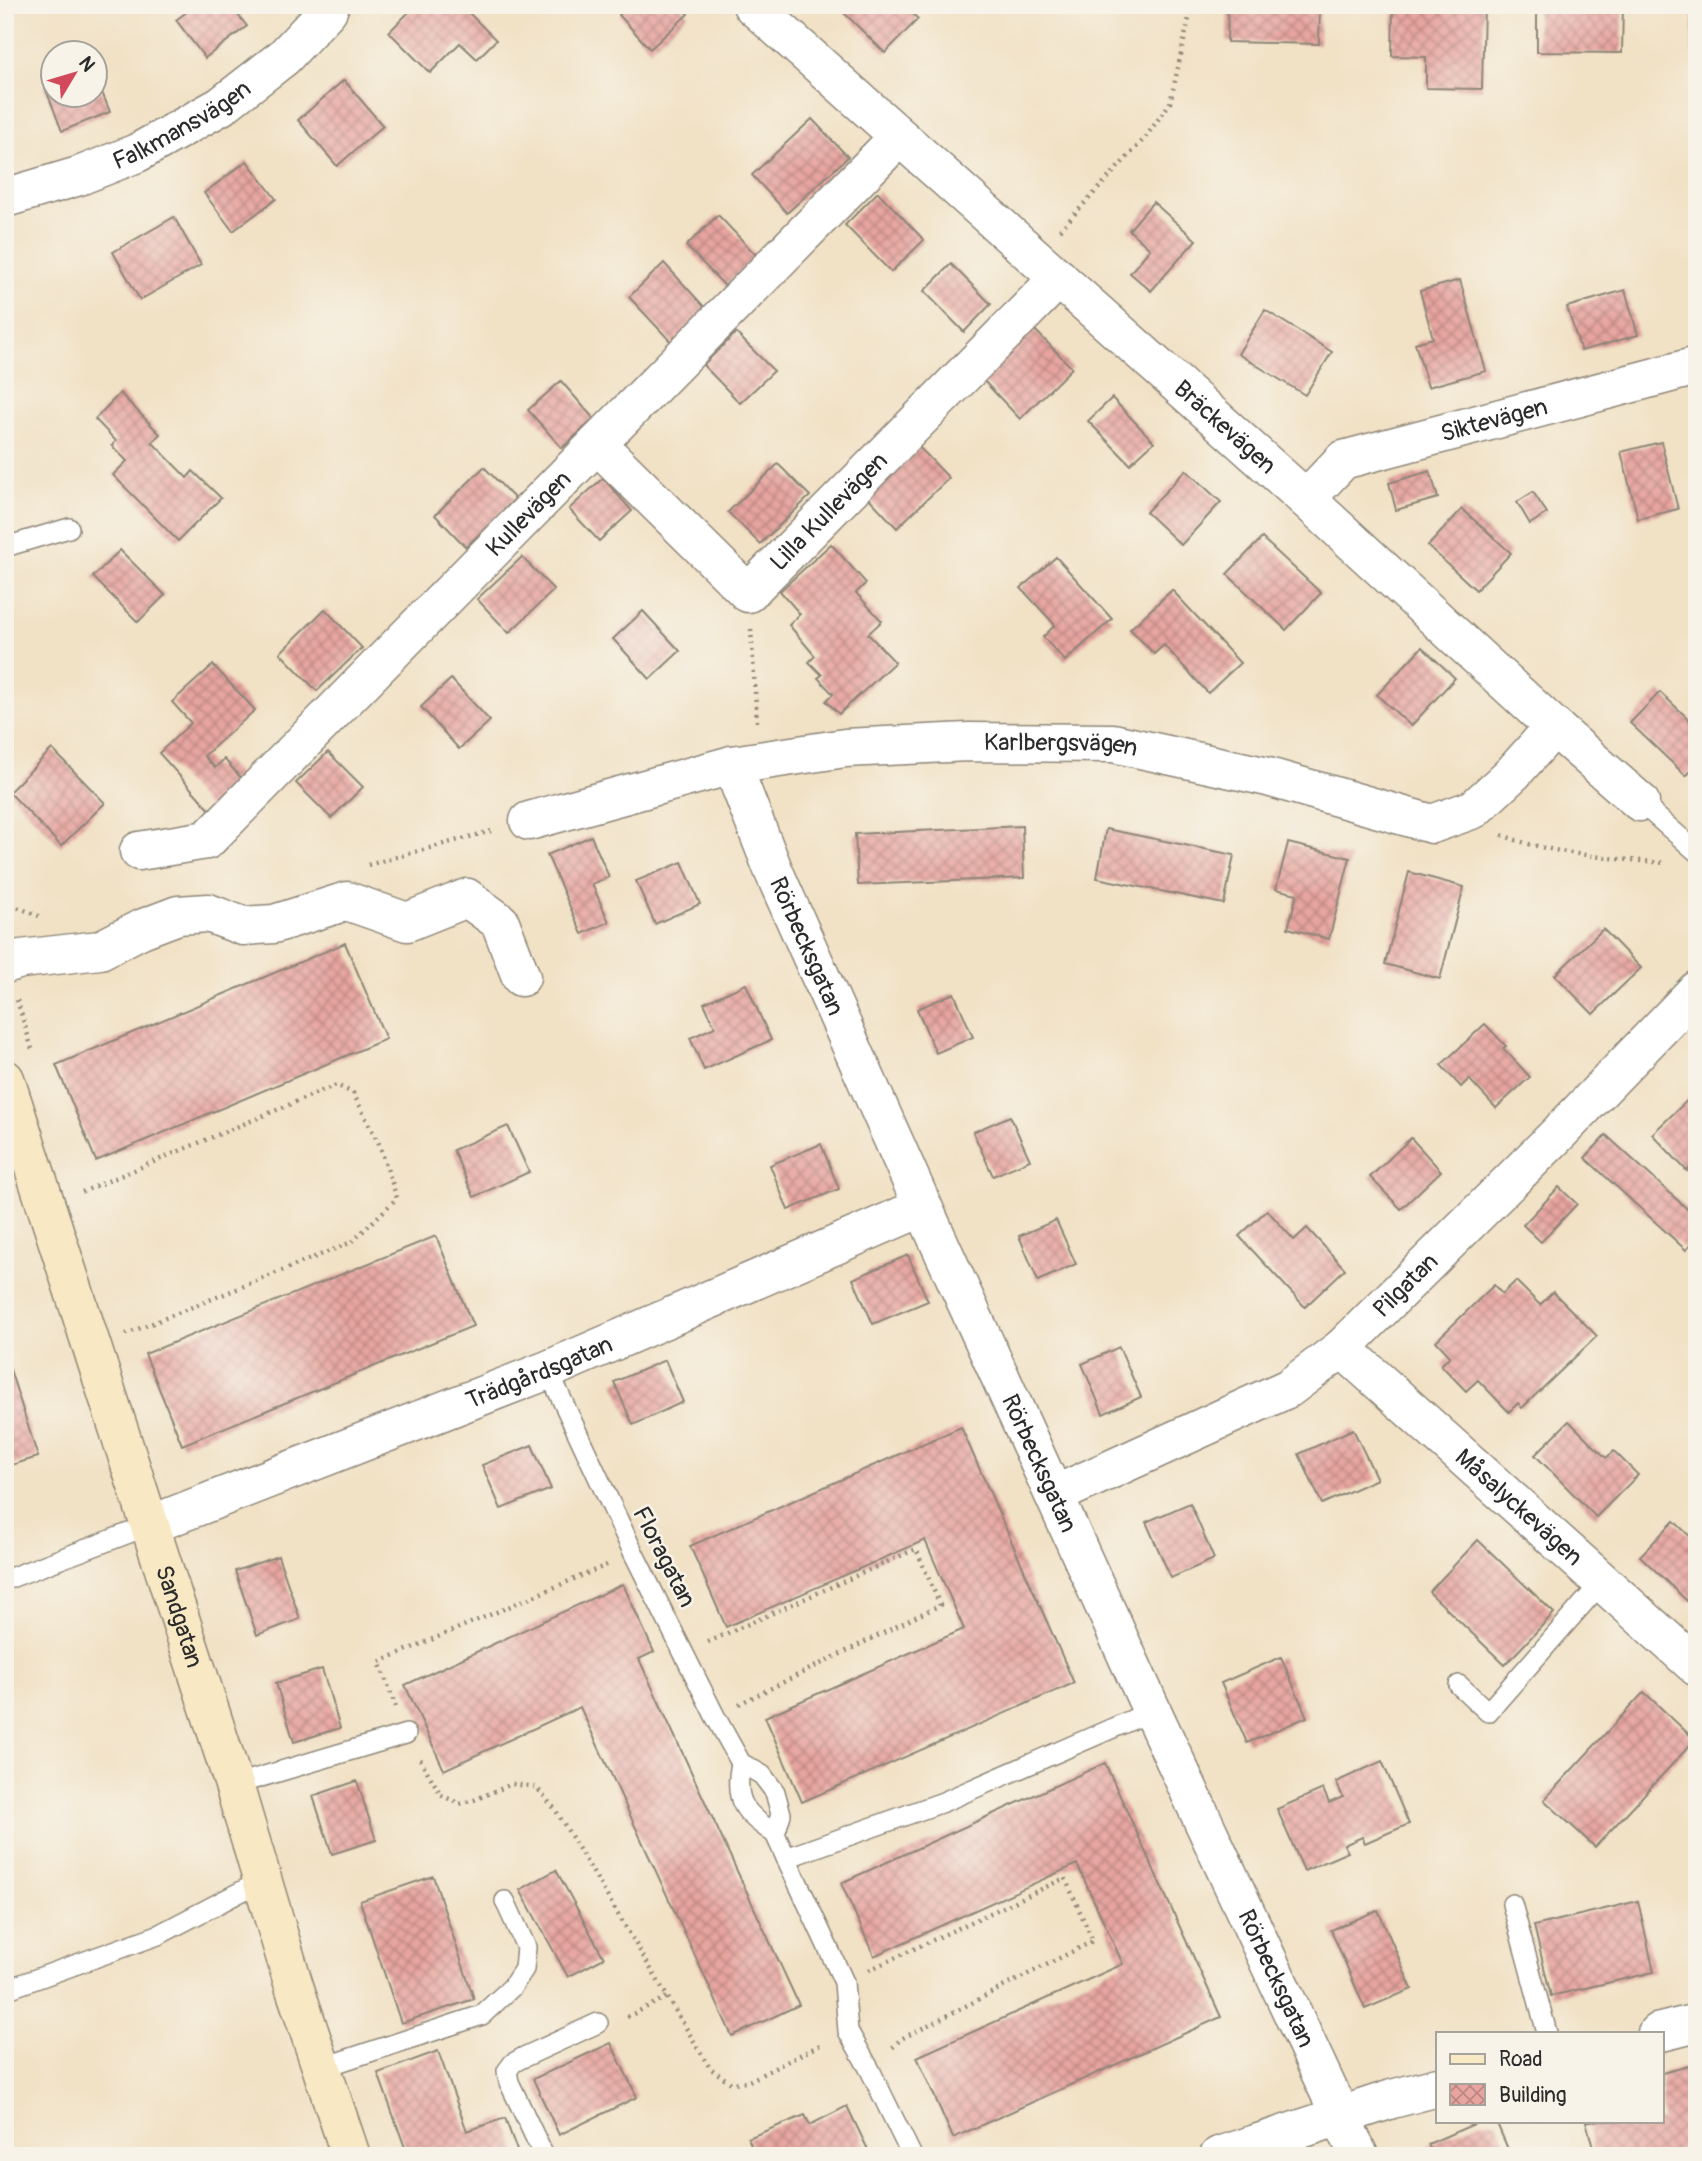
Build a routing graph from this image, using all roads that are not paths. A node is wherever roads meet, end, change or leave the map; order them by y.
1 (330, 5) edge
2 (752, 5) edge
3 (899, 137) junction
4 (5, 198) edge
5 (1047, 268) junction
6 (1697, 366) edge
7 (597, 444) junction
8 (1306, 499) junction
9 (69, 528) dead end
10 (5, 547) edge
11 (1554, 727) junction
12 (746, 763) junction
13 (1640, 802) joint
14 (529, 821) road end
15 (139, 851) dead end
16 (1697, 852) edge
17 (5, 964) edge
18 (521, 977) dead end
19 (1697, 990) edge
20 (5, 1079) edge
21 (923, 1207) junction
22 (1342, 1348) junction
23 (548, 1370) junction
24 (1055, 1495) junction
25 (150, 1525) junction
26 (5, 1580) edge
27 (1602, 1581) junction
28 (1697, 1667) edge
29 (1458, 1685) dead end
30 (1152, 1711) junction
31 (405, 1734) road end
32 (741, 1763) junction
33 (234, 1786) junction
34 (775, 1834) junction
35 (786, 1858) junction
36 (263, 1880) junction
37 (505, 1901) dead end
38 (1512, 1904) dead end
39 (5, 1990) edge
40 (598, 2023) road end
41 (1697, 2023) edge
42 (1547, 2032) edge
43 (1661, 2032) edge
44 (321, 2068) junction
45 (1436, 2088) edge
46 (1341, 2115) junction
47 (351, 2156) edge
48 (544, 2156) edge
49 (912, 2156) edge
50 (1219, 2156) edge
51 (1359, 2156) edge

1 - 4 street, Falkmansvägen
2 - 3 street, Bräckevägen
3 - 5 street, Bräckevägen
3 - 7 street, Kullevägen
5 - 7 street, Lilla Kullevägen
5 - 8 street, Bräckevägen
6 - 8 street, Siktevägen
7 - 15 street, Kullevägen
8 - 11 street, Bräckevägen
9 - 10 lane
11 - 12 street, Karlbergsvägen
11 - 13 street, Bräckevägen
12 - 14 street, Karlbergsvägen
12 - 21 street, Rörbecksgatan
13 - 16 lane, Bräckevägen
17 - 18 street
19 - 22 street, Pilgatan
20 - 25 main road, Sandgatan
21 - 23 street, Trädgårdsgatan
21 - 24 street, Rörbecksgatan
22 - 24 street, Pilgatan
22 - 27 street, Måsalyckevägen
23 - 25 street, Trädgårdsgatan
23 - 32 lane, Floragatan
24 - 30 street, Rörbecksgatan
25 - 26 lane
25 - 33 main road, Sandgatan
27 - 28 street, Måsalyckevägen
27 - 29 lane
30 - 35 lane
30 - 46 street, Rörbecksgatan
31 - 33 lane
32 - 34 lane, Floragatan
32 - 34 lane, Floragatan
33 - 36 main road, Sandgatan
34 - 35 lane, Floragatan
35 - 49 lane, Floragatan
36 - 39 lane
36 - 44 main road, Sandgatan
37 - 44 lane
38 - 42 lane
40 - 48 lane
41 - 43 street
44 - 47 main road, Sandgatan
45 - 46 street
46 - 50 street
46 - 51 street, Rörbecksgatan

